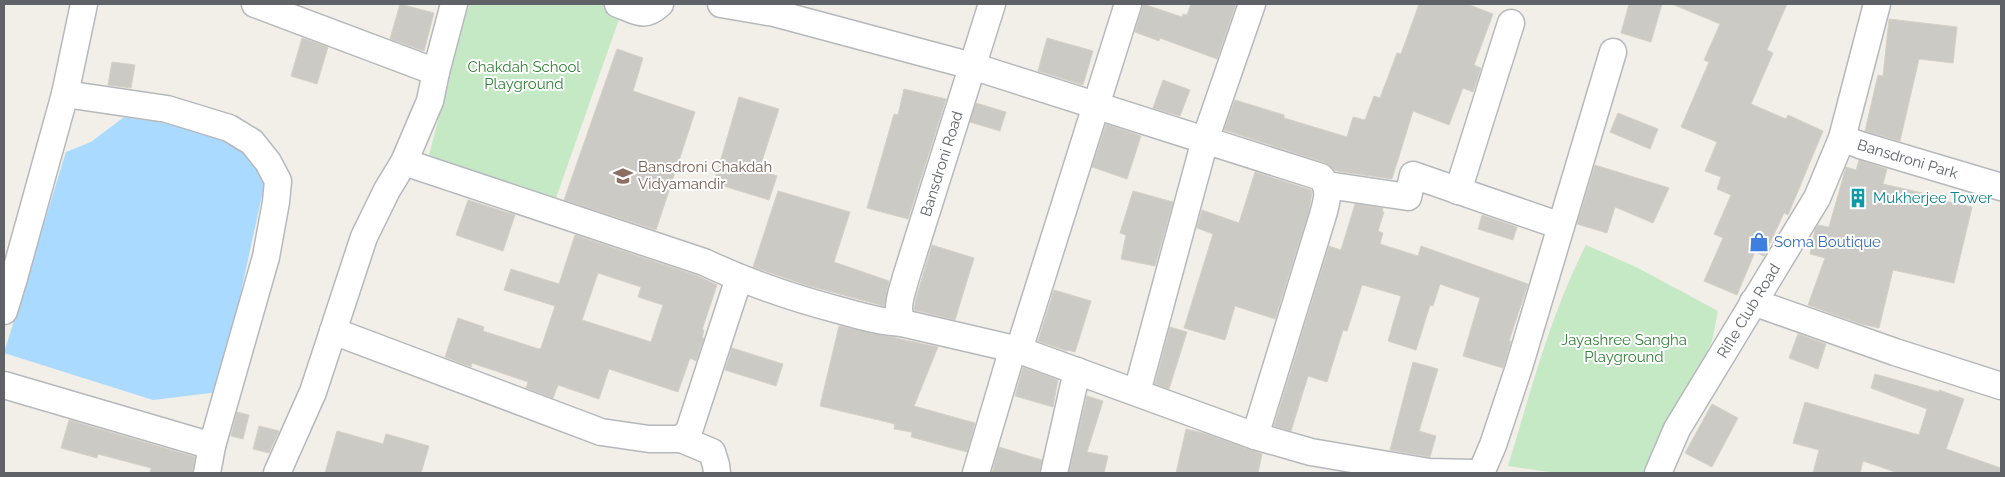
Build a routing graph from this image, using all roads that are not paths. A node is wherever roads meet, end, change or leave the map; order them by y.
1 (84, 4) edge
2 (255, 4) edge
3 (454, 4) edge
4 (618, 4) edge
5 (660, 4) edge
6 (721, 4) edge
7 (992, 4) edge
8 (1128, 4) edge
9 (1252, 4) edge
10 (1877, 4) edge
11 (1511, 24) dead end
12 (1613, 52) dead end
13 (972, 66) junction
14 (436, 72) junction
15 (65, 94) junction
16 (1095, 106) junction
17 (1842, 138) junction
18 (1205, 140) junction
19 (404, 162) junction
20 (1327, 185) junction
21 (2001, 187) edge
22 (1458, 191) junction
23 (1561, 226) junction
24 (9, 277) edge
25 (739, 278) junction
26 (1753, 302) junction
27 (4, 311) edge
28 (902, 323) junction
29 (333, 331) junction
30 (1016, 349) junction
31 (1077, 371) junction
32 (4, 385) edge
33 (2001, 386) edge
34 (1137, 392) junction
35 (1256, 436) junction
36 (681, 439) junction
37 (212, 446) junction
38 (207, 473) edge
39 (277, 473) edge
40 (717, 473) edge
41 (976, 473) edge
42 (1054, 473) edge
43 (1473, 473) edge
44 (1481, 473) edge
45 (1658, 473) edge

1 - 15 street
2 - 14 street
3 - 14 street
4 - 5 street
6 - 13 street
7 - 13 street, Bansdroni Road
8 - 16 street
9 - 18 street
10 - 17 street, Rifle Club Road
11 - 22 street
12 - 23 street
13 - 16 street
13 - 28 street, Bansdroni Road
14 - 19 street
15 - 24 street
15 - 37 street
16 - 18 street
16 - 30 street
17 - 21 street, Bansdroni Park
17 - 26 street, Rifle Club Road
18 - 20 street
18 - 34 street
19 - 25 street
19 - 29 street
20 - 22 street
20 - 35 street
22 - 23 street
23 - 44 street
24 - 27 street
25 - 28 street
25 - 36 street
26 - 33 street
26 - 45 street, Rifle Club Road
28 - 30 street
29 - 36 street
29 - 39 street
30 - 31 street
30 - 41 street
31 - 34 street
31 - 42 street
32 - 37 street
34 - 35 street
35 - 43 street
36 - 40 street
37 - 38 street

